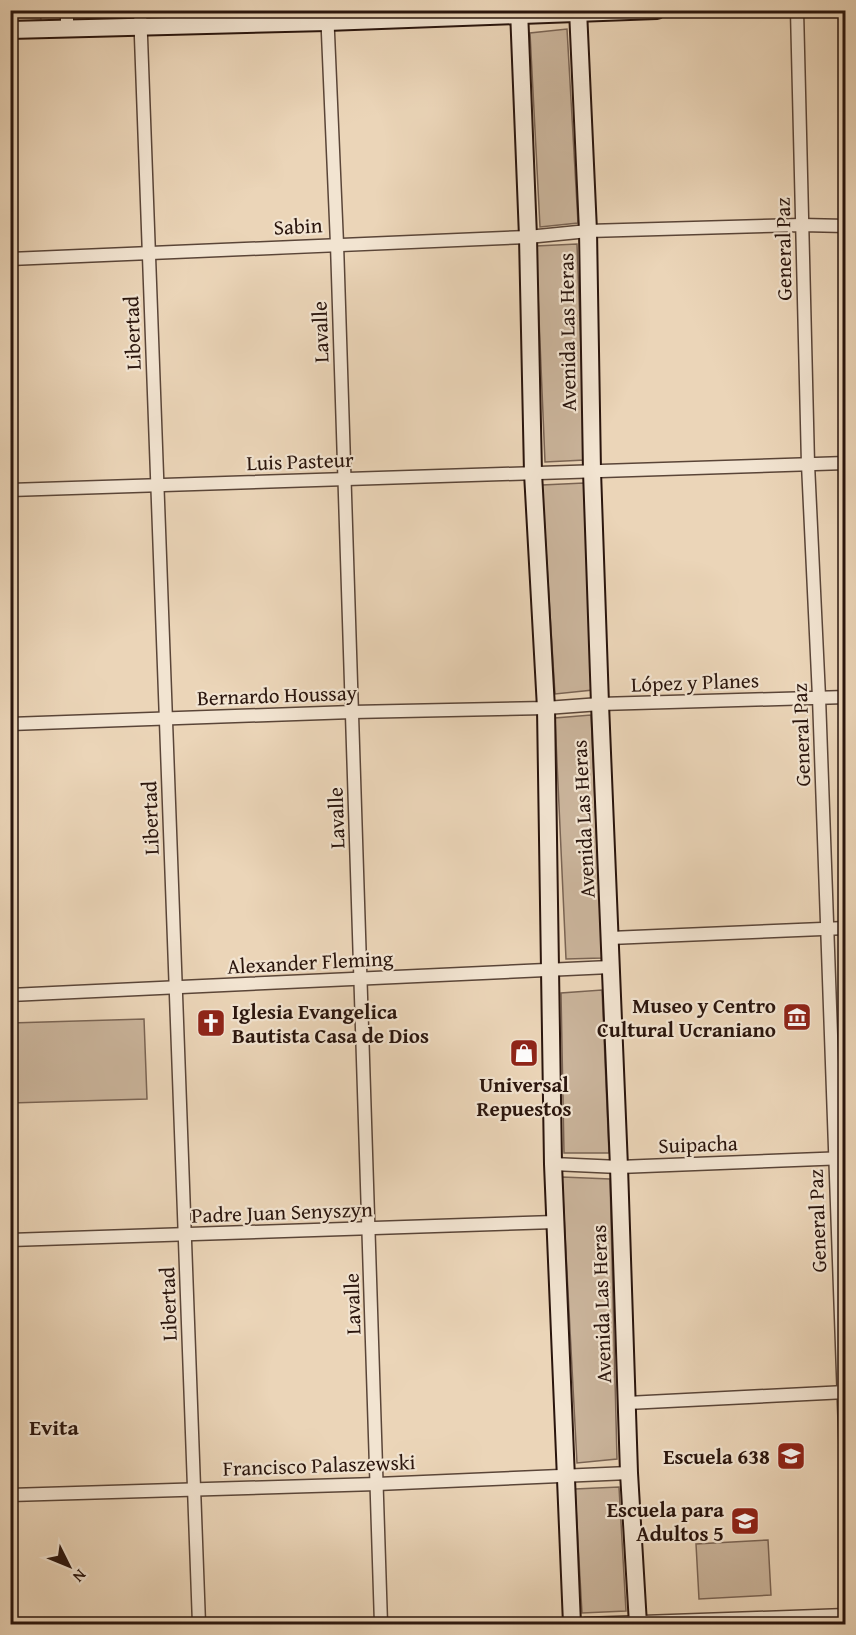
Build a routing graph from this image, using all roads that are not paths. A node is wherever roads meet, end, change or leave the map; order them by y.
1 (67, 10) edge
2 (657, 10) edge
3 (797, 10) edge
4 (578, 12) edge
5 (519, 13) edge
6 (327, 16) edge
7 (140, 19) edge
8 (67, 28) junction
9 (10, 30) edge
10 (802, 225) junction
11 (846, 226) edge
12 (588, 231) junction
13 (528, 237) junction
14 (337, 244) junction
15 (148, 252) junction
16 (10, 259) edge
17 (846, 463) edge
18 (808, 464) junction
19 (592, 471) junction
20 (533, 473) junction
21 (344, 478) junction
22 (157, 485) junction
23 (10, 490) edge
24 (846, 697) edge
25 (819, 698) junction
26 (600, 704) junction
27 (546, 708) junction
28 (352, 712) junction
29 (166, 719) junction
30 (10, 724) edge
31 (827, 928) junction
32 (846, 928) edge
33 (610, 938) junction
34 (610, 967) junction
35 (551, 971) junction
36 (361, 979) junction
37 (176, 988) junction
38 (10, 995) edge
39 (840, 1158) edge
40 (553, 1164) junction
41 (619, 1167) junction
42 (555, 1222) junction
43 (369, 1228) junction
44 (185, 1234) junction
45 (10, 1240) edge
46 (844, 1392) edge
47 (627, 1403) junction
48 (846, 1458) edge
49 (629, 1473) junction
50 (566, 1475) junction
51 (377, 1484) junction
52 (194, 1489) junction
53 (10, 1495) edge
54 (846, 1615) edge
55 (638, 1623) edge
56 (199, 1624) edge
57 (381, 1624) edge
58 (572, 1624) edge
59 (585, 1624) edge

1 - 8 street
2 - 4 main road
3 - 10 street, General Paz
4 - 5 main road
4 - 12 main road, Avenida Las Heras
5 - 6 main road
5 - 13 main road, Avenida Las Heras
6 - 7 main road
6 - 14 street, Lavalle
7 - 8 main road
7 - 15 street, Libertad
8 - 9 main road
10 - 11 street, Sabin
10 - 12 street, Sabin
10 - 18 street, General Paz
12 - 13 street, Sabin
12 - 19 main road, Avenida Las Heras
13 - 14 street, Sabin
13 - 20 main road, Avenida Las Heras
14 - 15 street, Sabin
14 - 21 street, Lavalle
15 - 16 street, Sabin
15 - 22 street, Libertad
17 - 18 street, Luis Pasteur
18 - 19 street, Luis Pasteur
18 - 25 street, General Paz
19 - 20 street, Luis Pasteur
19 - 26 main road, Avenida Las Heras
20 - 21 street, Luis Pasteur
20 - 27 main road, Avenida Las Heras
21 - 22 street, Luis Pasteur
21 - 28 street, Lavalle
22 - 23 street, Luis Pasteur
22 - 29 street, Libertad
24 - 25 street, López y Planes
25 - 26 street, López y Planes
25 - 31 street, General Paz
26 - 27 street, López y Planes
26 - 33 main road, Avenida Las Heras
27 - 28 street, Bernardo Houssay
27 - 35 main road, Avenida Las Heras
28 - 29 street, Bernardo Houssay
28 - 36 street, Lavalle
29 - 30 street, Bernardo Houssay
29 - 37 street, Libertad
31 - 32 street
31 - 33 street
31 - 39 street, General Paz
33 - 34 main road, Avenida Las Heras
34 - 35 street, Alexander Fleming
34 - 41 main road, Avenida Las Heras
35 - 36 street, Alexander Fleming
35 - 40 main road, Avenida Las Heras
36 - 37 street, Alexander Fleming
36 - 43 street, Lavalle
37 - 38 street, Alexander Fleming
37 - 44 street, Libertad
39 - 41 street, Suipacha
39 - 46 street, General Paz
40 - 41 street, Suipacha
40 - 42 main road, Avenida Las Heras
41 - 47 main road, Avenida Las Heras
42 - 43 street, Padre Juan Senyszyn
42 - 50 main road, Avenida Las Heras
43 - 44 street, Padre Juan Senyszyn
43 - 51 street, Lavalle
44 - 45 street, Padre Juan Senyszyn
44 - 52 street, Libertad
46 - 47 street
46 - 48 street, General Paz
47 - 49 main road, Avenida Las Heras
49 - 50 street, Francisco Palaszewski
49 - 55 main road, Avenida Las Heras
50 - 51 street, Francisco Palaszewski
50 - 58 main road, Avenida Las Heras
51 - 52 street, Francisco Palaszewski
51 - 57 street, Lavalle
52 - 53 street, Francisco Palaszewski
52 - 56 street, Libertad
54 - 55 street
55 - 59 street

